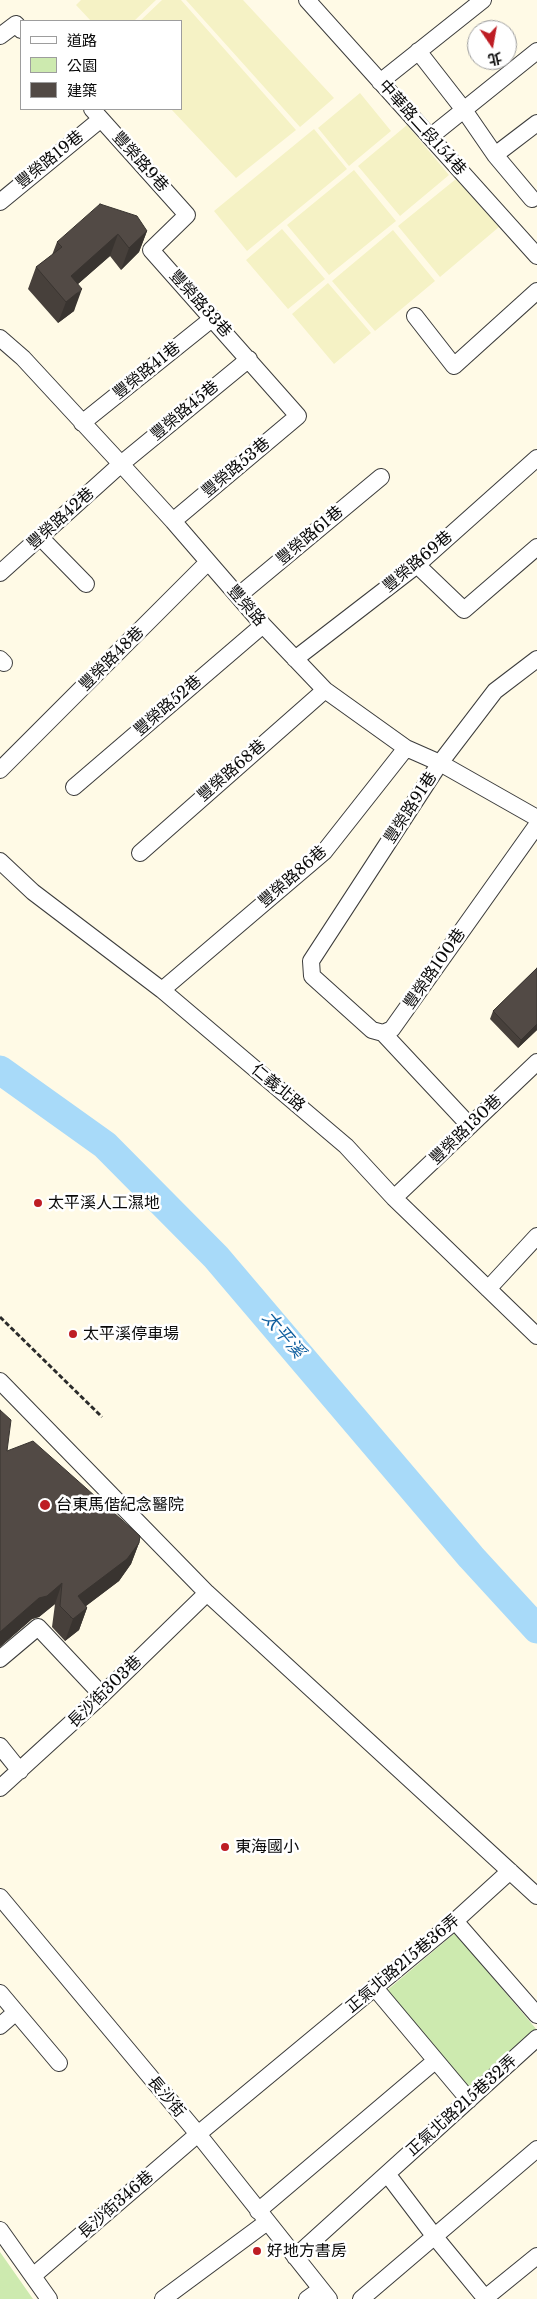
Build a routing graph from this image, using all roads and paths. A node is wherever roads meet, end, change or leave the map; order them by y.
1 (306, 0) edge
2 (483, 0) edge
3 (20, 29) edge
4 (0, 36) edge
5 (418, 51) junction
6 (537, 51) edge
7 (380, 82) junction
8 (464, 110) junction
9 (96, 114) edge
10 (537, 123) edge
11 (430, 137) junction
12 (496, 155) junction
13 (532, 199) dead end
14 (0, 202) edge
15 (151, 250) joint
16 (537, 256) edge
17 (537, 291) edge
18 (414, 316) dead end
19 (213, 318) junction
20 (0, 338) edge
21 (249, 359) junction
22 (298, 416) joint
23 (82, 424) junction
24 (537, 458) edge
25 (121, 464) junction
26 (381, 477) dead end
27 (173, 520) junction
28 (40, 537) junction
29 (537, 547) edge
30 (208, 562) junction
31 (417, 565) junction
32 (0, 573) edge
33 (86, 584) dead end
34 (238, 596) junction
35 (263, 625) junction
36 (295, 659) junction
37 (537, 659) edge
38 (325, 690) junction
39 (406, 748) junction
40 (440, 763) junction
41 (0, 770) edge
42 (74, 787) dead end
43 (537, 818) edge
44 (537, 825) edge
45 (140, 853) dead end
46 (0, 861) edge
47 (162, 990) junction
48 (383, 1033) junction
49 (537, 1062) edge
50 (470, 1126) junction
51 (394, 1198) junction
52 (537, 1236) edge
53 (488, 1289) junction
54 (0, 1317) edge
55 (537, 1336) edge
56 (0, 1381) edge
57 (102, 1417) dead end
58 (207, 1593) junction
59 (0, 1659) edge
60 (102, 1695) junction
61 (0, 1746) edge
62 (20, 1771) junction
63 (0, 1788) edge
64 (510, 1871) junction
65 (537, 1896) edge
66 (0, 1897) edge
67 (455, 1921) junction
68 (375, 1988) junction
69 (0, 1993) edge
70 (16, 2012) junction
71 (537, 2015) edge
72 (0, 2026) edge
73 (537, 2038) edge
74 (435, 2061) junction
75 (59, 2063) dead end
76 (469, 2100) junction
77 (198, 2134) junction
78 (537, 2149) edge
79 (388, 2175) junction
80 (263, 2216) junction
81 (0, 2230) edge
82 (435, 2237) junction
83 (295, 2256) junction
84 (537, 2256) edge
85 (33, 2276) junction
86 (325, 2294) edge
87 (49, 2299) edge
88 (163, 2299) edge
89 (307, 2299) edge
90 (362, 2299) edge
91 (485, 2299) edge

1 - 7 street, 中華路二段154巷
2 - 5 street
3 - 4 street
5 - 7 street
5 - 8 street
6 - 8 street
7 - 11 street, 中華路二段154巷
8 - 11 street
8 - 12 street
9 - 14 street, 豐榮路19巷
9 - 15 street, 豐榮路9巷
10 - 12 street
11 - 16 street, 中華路二段154巷
12 - 13 street
15 - 19 street, 豐榮路33巷
17 - 18 street
19 - 21 street, 豐榮路33巷
19 - 23 street, 豐榮路41巷
20 - 23 street, 豐榮路
21 - 22 street, 豐榮路33巷
21 - 25 street, 豐榮路45巷
22 - 27 street, 豐榮路53巷
23 - 25 street, 豐榮路
24 - 31 street, 豐榮路69巷
25 - 27 street, 豐榮路
25 - 28 street, 豐榮路42巷
26 - 34 street, 豐榮路61巷
27 - 30 street, 豐榮路
28 - 32 street, 豐榮路42巷
28 - 33 street
29 - 31 street
30 - 34 street, 豐榮路
30 - 41 street, 豐榮路48巷
31 - 36 street, 豐榮路69巷
34 - 35 street, 豐榮路
35 - 36 street, 豐榮路
35 - 42 street, 豐榮路52巷
36 - 38 street, 豐榮路
37 - 40 street, 豐榮路91巷
38 - 39 street, 豐榮路
38 - 45 street, 豐榮路68巷
39 - 40 street, 豐榮路
39 - 47 street, 豐榮路86巷
40 - 43 street, 豐榮路
40 - 48 street, 豐榮路91巷
44 - 48 street, 豐榮路100巷
46 - 47 street, 仁義北路
47 - 51 street, 仁義北路
48 - 50 street
49 - 50 street, 豐榮路130巷
50 - 51 street, 豐榮路130巷
51 - 53 street, 仁義北路
52 - 53 street
53 - 55 street, 仁義北路
54 - 57 path
56 - 58 street
58 - 60 street, 長沙街303巷
58 - 64 street
59 - 60 street
60 - 62 street, 長沙街303巷
61 - 62 street
62 - 63 street, 長沙街303巷
64 - 65 street
64 - 67 street, 正氣北路215巷36弄
66 - 77 street, 長沙街
67 - 68 street, 正氣北路215巷36弄
67 - 71 street
68 - 74 street
68 - 77 street, 正氣北路215巷36弄
69 - 70 street
70 - 72 street
70 - 75 street
73 - 76 street, 正氣北路215巷32弄
74 - 76 street
74 - 80 street
76 - 79 street, 正氣北路215巷32弄
77 - 80 street, 長沙街
77 - 85 street, 長沙街346巷
78 - 82 street
79 - 82 street
79 - 83 street, 正氣北路215巷32弄
80 - 83 street, 長沙街
80 - 88 street
81 - 85 street
82 - 90 street
82 - 91 street
83 - 86 street, 長沙街
84 - 91 street
85 - 87 street
86 - 89 street

